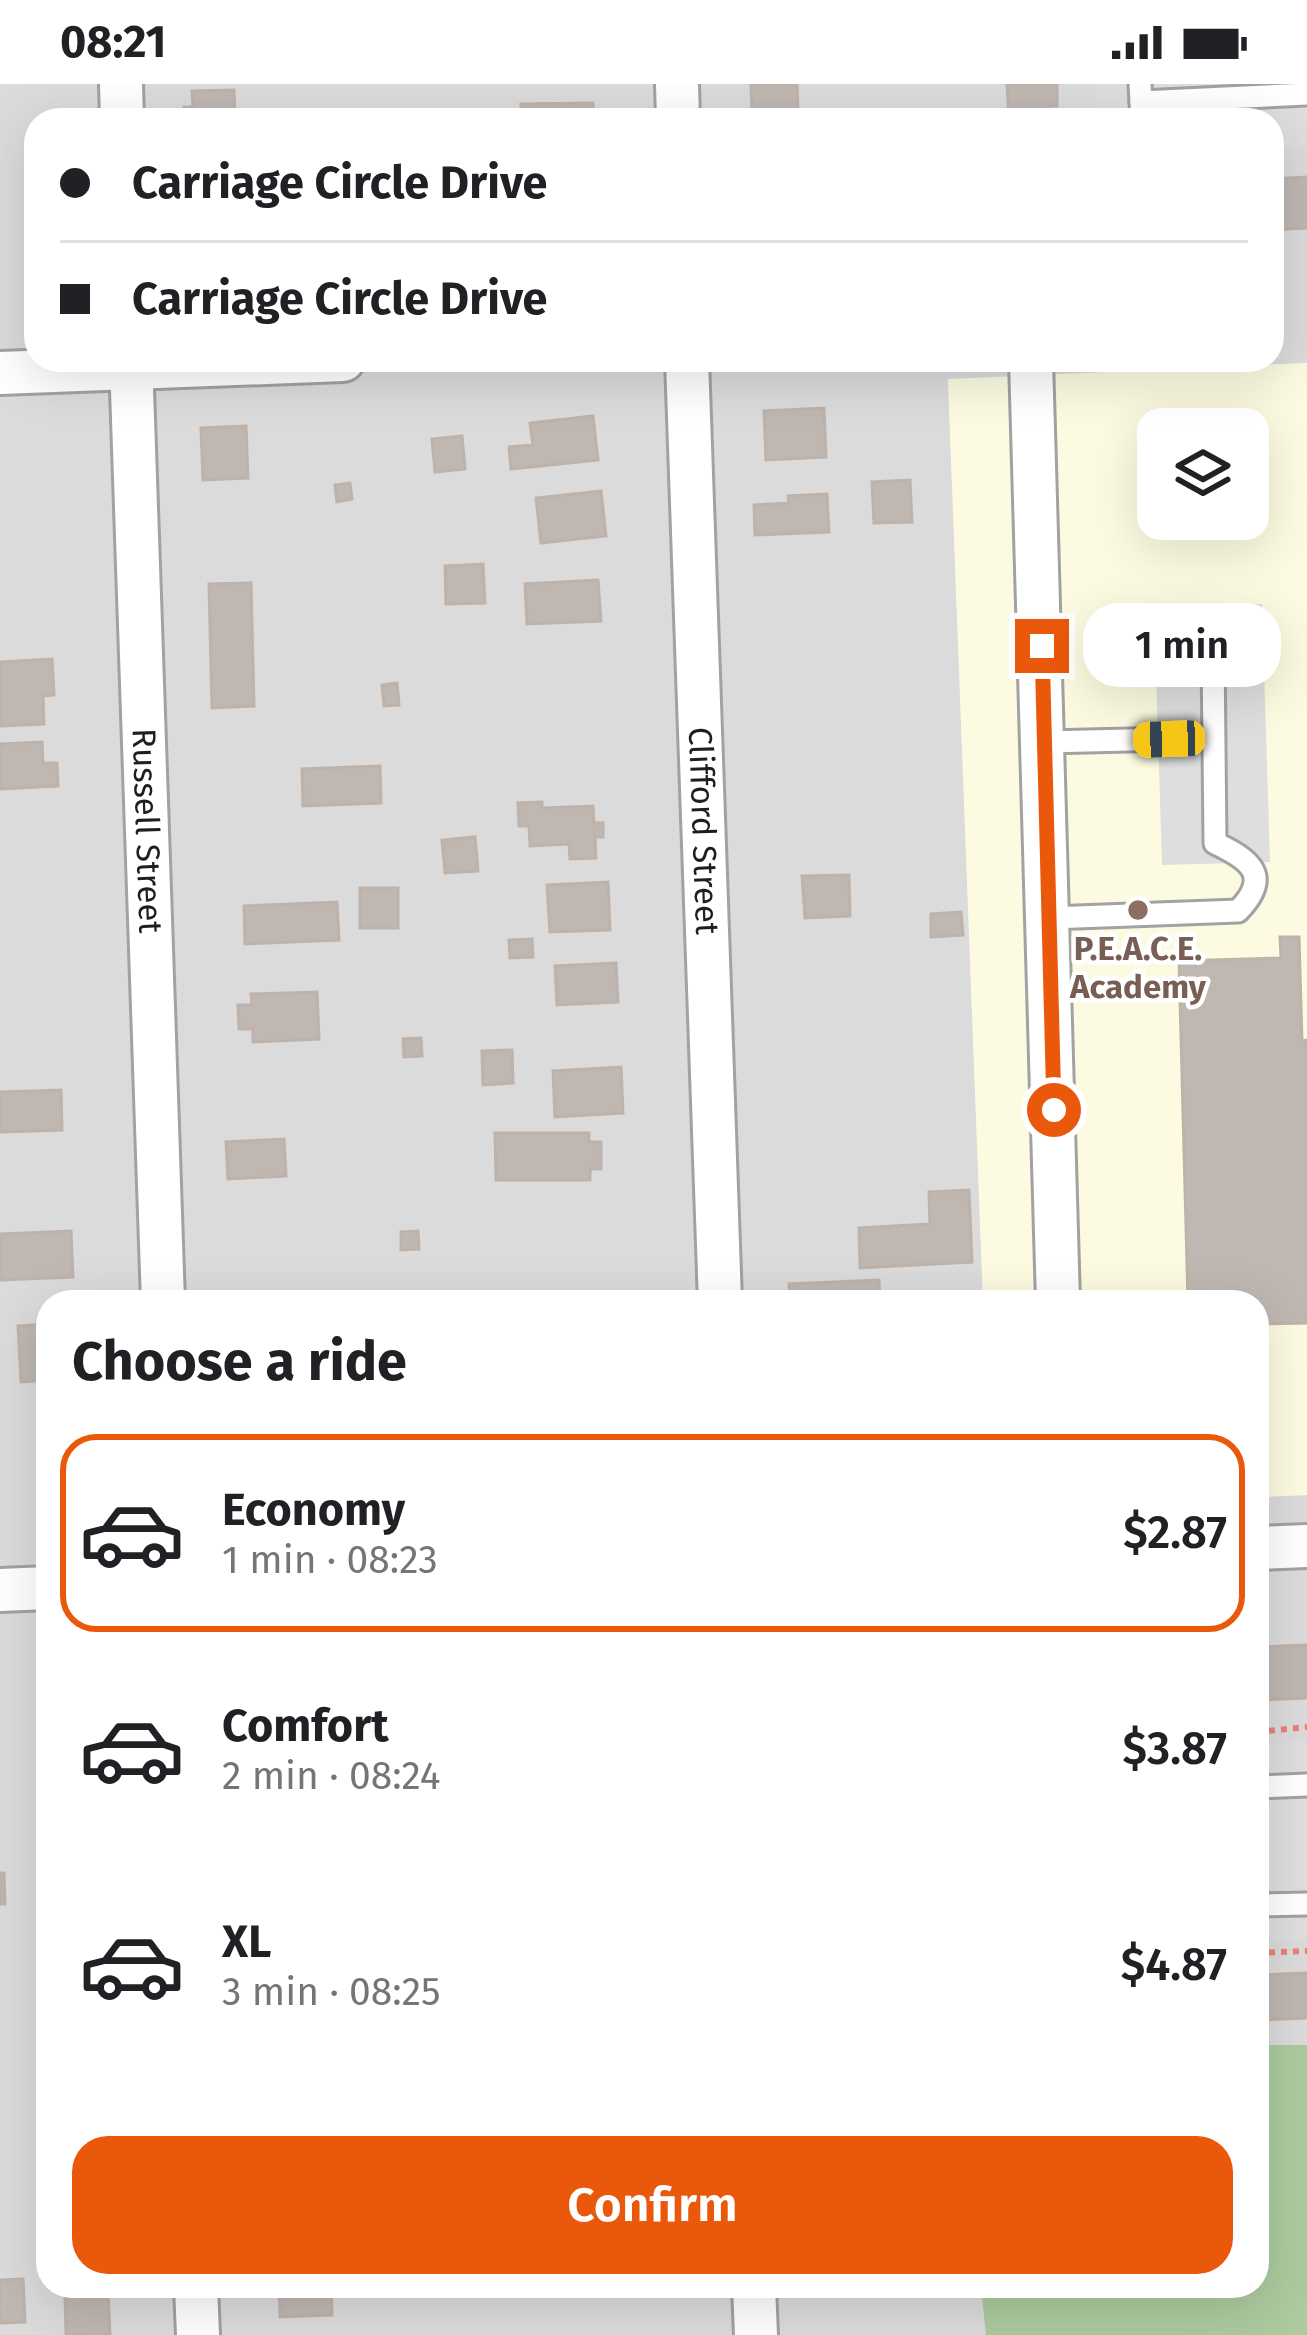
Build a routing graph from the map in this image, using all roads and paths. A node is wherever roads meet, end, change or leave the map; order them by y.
1 (1307, 94) edge
2 (1141, 102) edge
3 (131, 372) edge
4 (686, 372) edge
5 (1031, 372) edge
6 (1213, 650) dead end
7 (1214, 738) junction
8 (1045, 742) junction
9 (1049, 918) junction
10 (163, 1290) edge
11 (719, 1290) edge
12 (1058, 1290) edge
13 (1307, 1546) edge
14 (1269, 1548) edge
15 (36, 1588) edge
16 (0, 1590) edge
17 (1307, 1727) edge
18 (1269, 1731) edge
19 (1307, 1785) edge
20 (1269, 1787) edge
21 (1307, 1904) edge
22 (1269, 1905) edge
23 (1307, 1951) edge
24 (1269, 1953) edge
25 (196, 2298) edge
26 (754, 2298) edge
27 (198, 2335) edge
28 (756, 2335) edge

1 - 2 lane
3 - 10 street, Russell Street
4 - 11 street, Clifford Street
5 - 8 street
6 - 7 lane
7 - 8 lane
7 - 9 lane
8 - 9 street
9 - 12 street
13 - 14 street
15 - 16 street
17 - 18 path
19 - 20 lane
21 - 22 lane
23 - 24 path
25 - 27 street
26 - 28 street

